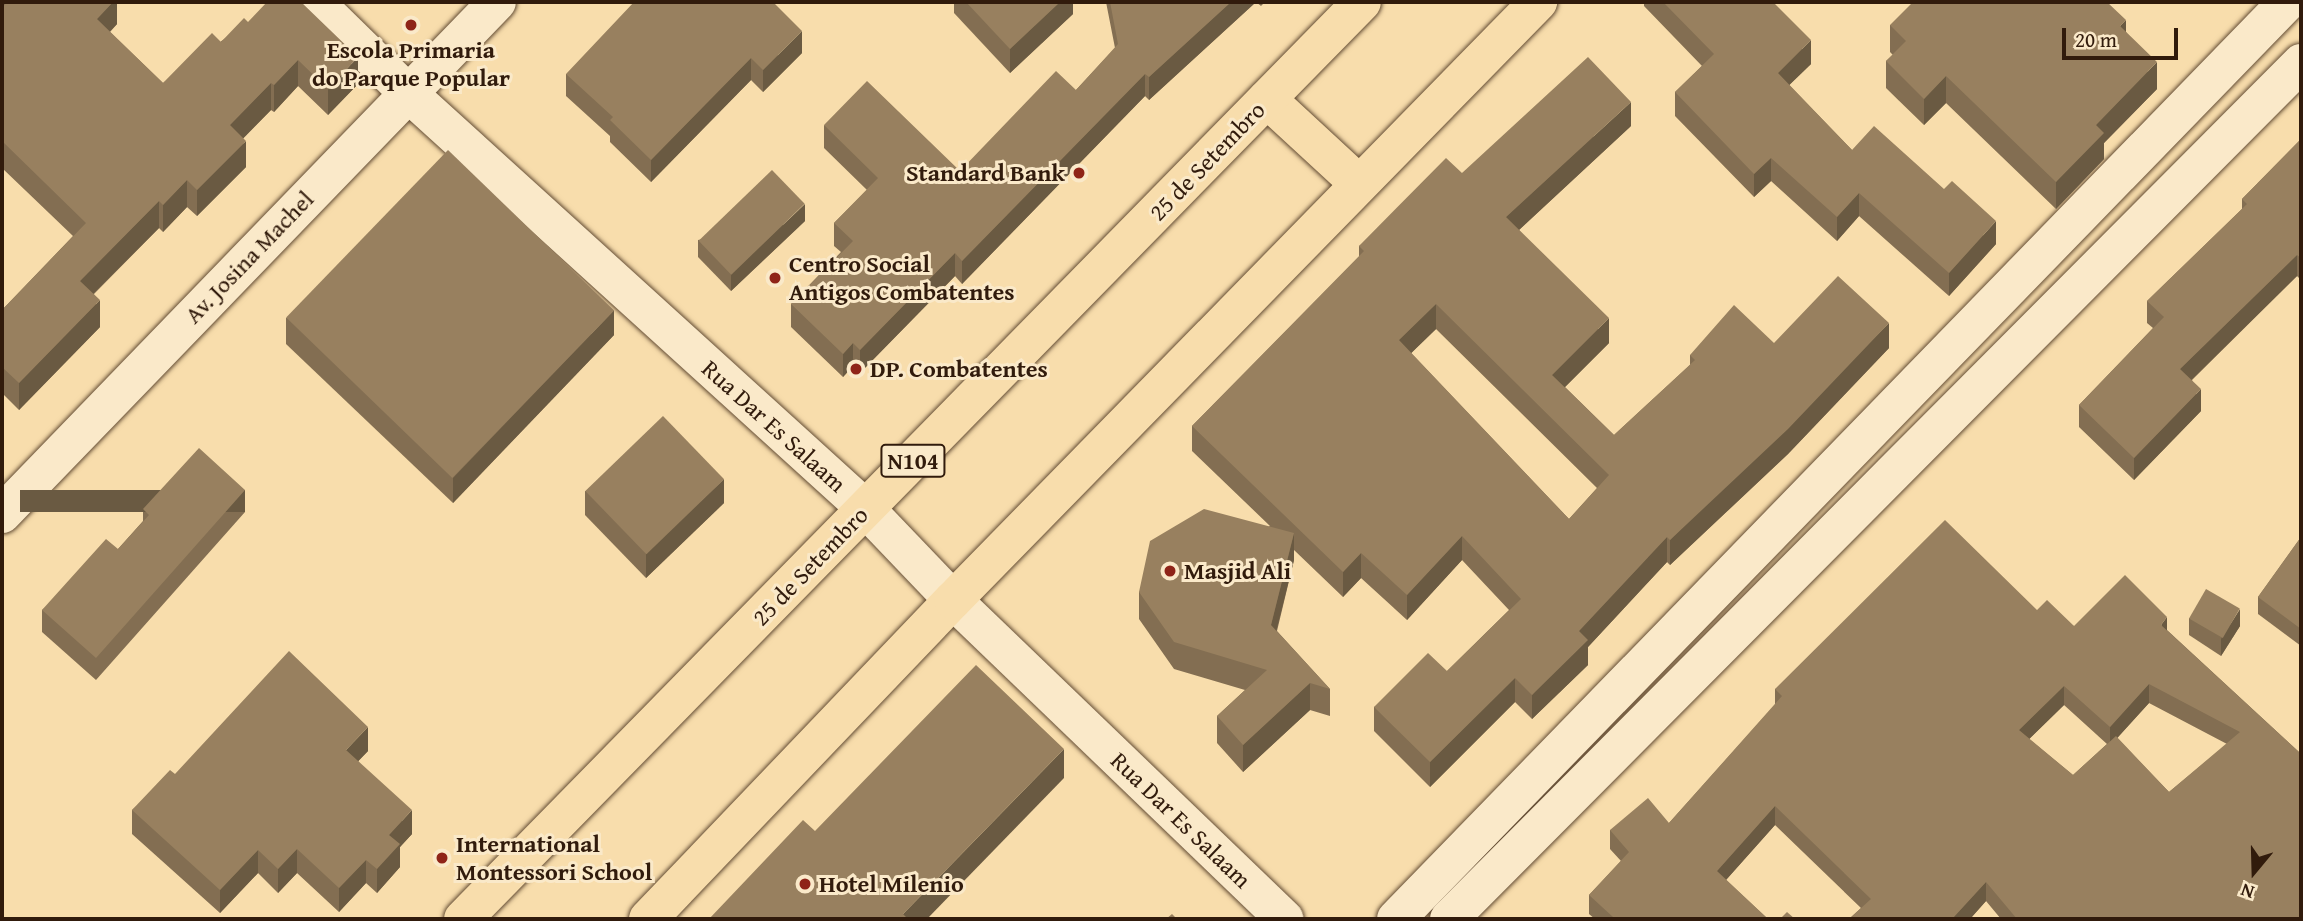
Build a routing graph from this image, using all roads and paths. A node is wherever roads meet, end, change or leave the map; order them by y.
1 (315, 2) edge
2 (497, 2) edge
3 (1362, 2) edge
4 (1538, 2) edge
5 (2287, 2) edge
6 (2301, 63) edge
7 (408, 93) junction
8 (1267, 99) junction
9 (1358, 183) junction
10 (866, 509) junction
11 (2, 514) edge
12 (953, 600) junction
13 (463, 919) edge
14 (648, 919) edge
15 (1284, 919) edge
16 (1396, 919) edge
17 (1449, 919) edge

1 - 7 street, Rua Dar Es Salaam
2 - 7 street, Av. Josina Machel
3 - 8 main road, 25 de Setembro / N104
4 - 9 main road
5 - 16 street
6 - 17 street
7 - 10 street, Rua Dar Es Salaam
7 - 11 street, Av. Josina Machel
8 - 9 main road
8 - 10 main road, 25 de Setembro / N104
9 - 12 main road
10 - 12 street, Rua Dar Es Salaam
10 - 13 main road, 25 de Setembro / N104
12 - 14 main road
12 - 15 street, Rua Dar Es Salaam

